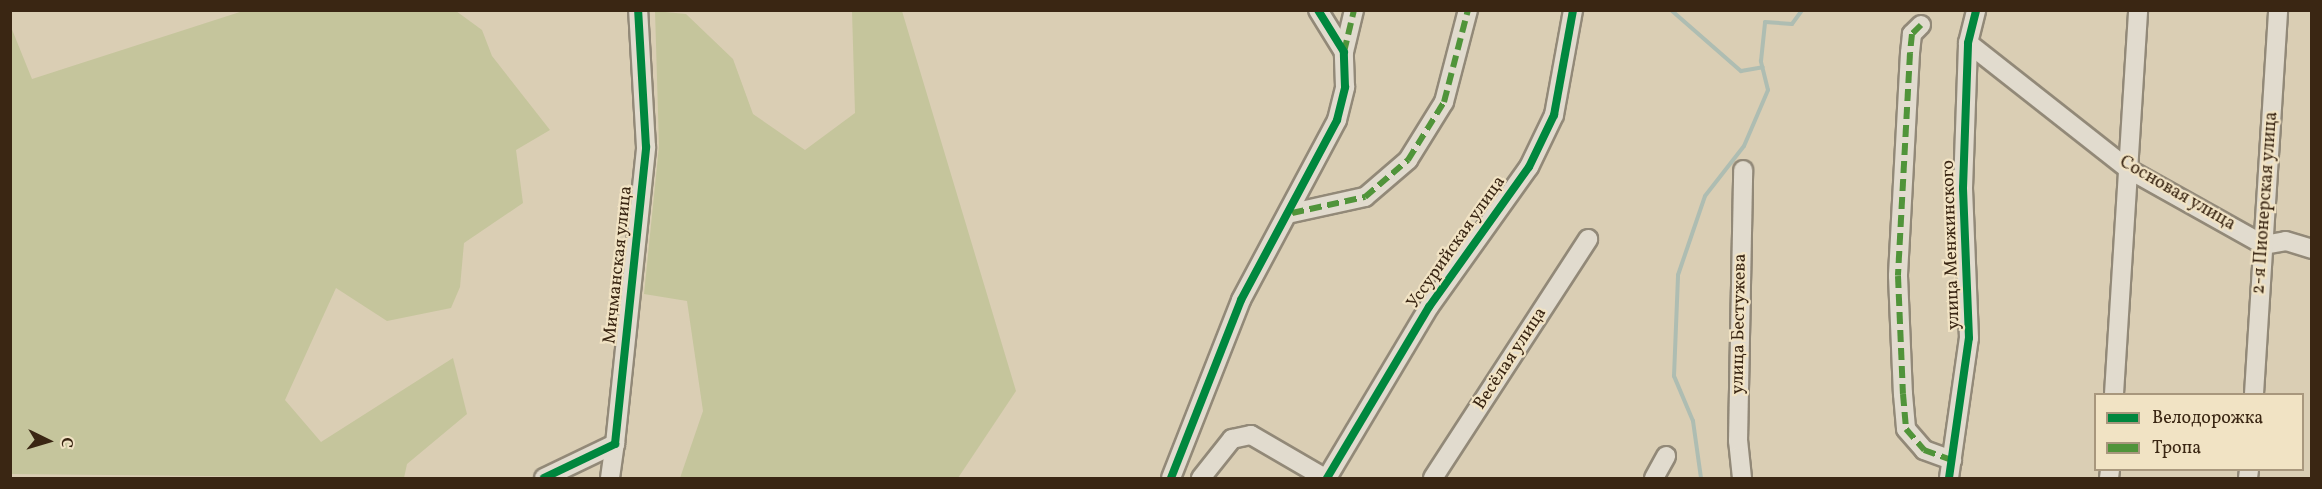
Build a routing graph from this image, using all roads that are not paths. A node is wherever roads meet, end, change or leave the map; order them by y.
1 (638, 10) edge
2 (1318, 10) edge
3 (1354, 10) edge
4 (1468, 10) edge
5 (1573, 10) edge
6 (1976, 10) edge
7 (2138, 10) edge
8 (2278, 10) edge
9 (1921, 25) dead end
10 (1968, 43) junction
11 (1344, 52) junction
12 (2128, 169) junction
13 (1743, 170) dead end
14 (1292, 213) junction
15 (1588, 239) dead end
16 (2264, 245) junction
17 (2312, 249) edge
18 (2114, 393) edge
19 (2254, 393) edge
20 (615, 444) junction
21 (1666, 456) dead end
22 (1952, 460) junction
23 (544, 478) edge
24 (610, 478) edge
25 (1171, 478) edge
26 (1200, 478) edge
27 (1326, 478) edge
28 (1433, 478) edge
29 (1654, 478) edge
30 (1742, 478) edge
31 (1949, 478) edge

1 - 20 street, Мичманская улица
2 - 11 street
3 - 11 street
4 - 14 street
5 - 27 street, Уссурийская улица
6 - 10 street, улица Менжинского
7 - 12 street
8 - 16 street, 2-я Пионерская улица
9 - 22 street
10 - 12 street, Сосновая улица
10 - 22 street, улица Менжинского
11 - 14 street
12 - 16 street, Сосновая улица
12 - 18 street
13 - 30 street, улица Бестужева
14 - 25 street
15 - 28 street, Весёлая улица
16 - 17 street
16 - 19 street, 2-я Пионерская улица
20 - 23 street
20 - 24 street, Мичманская улица
21 - 29 street
22 - 31 street, улица Менжинского
26 - 27 street

